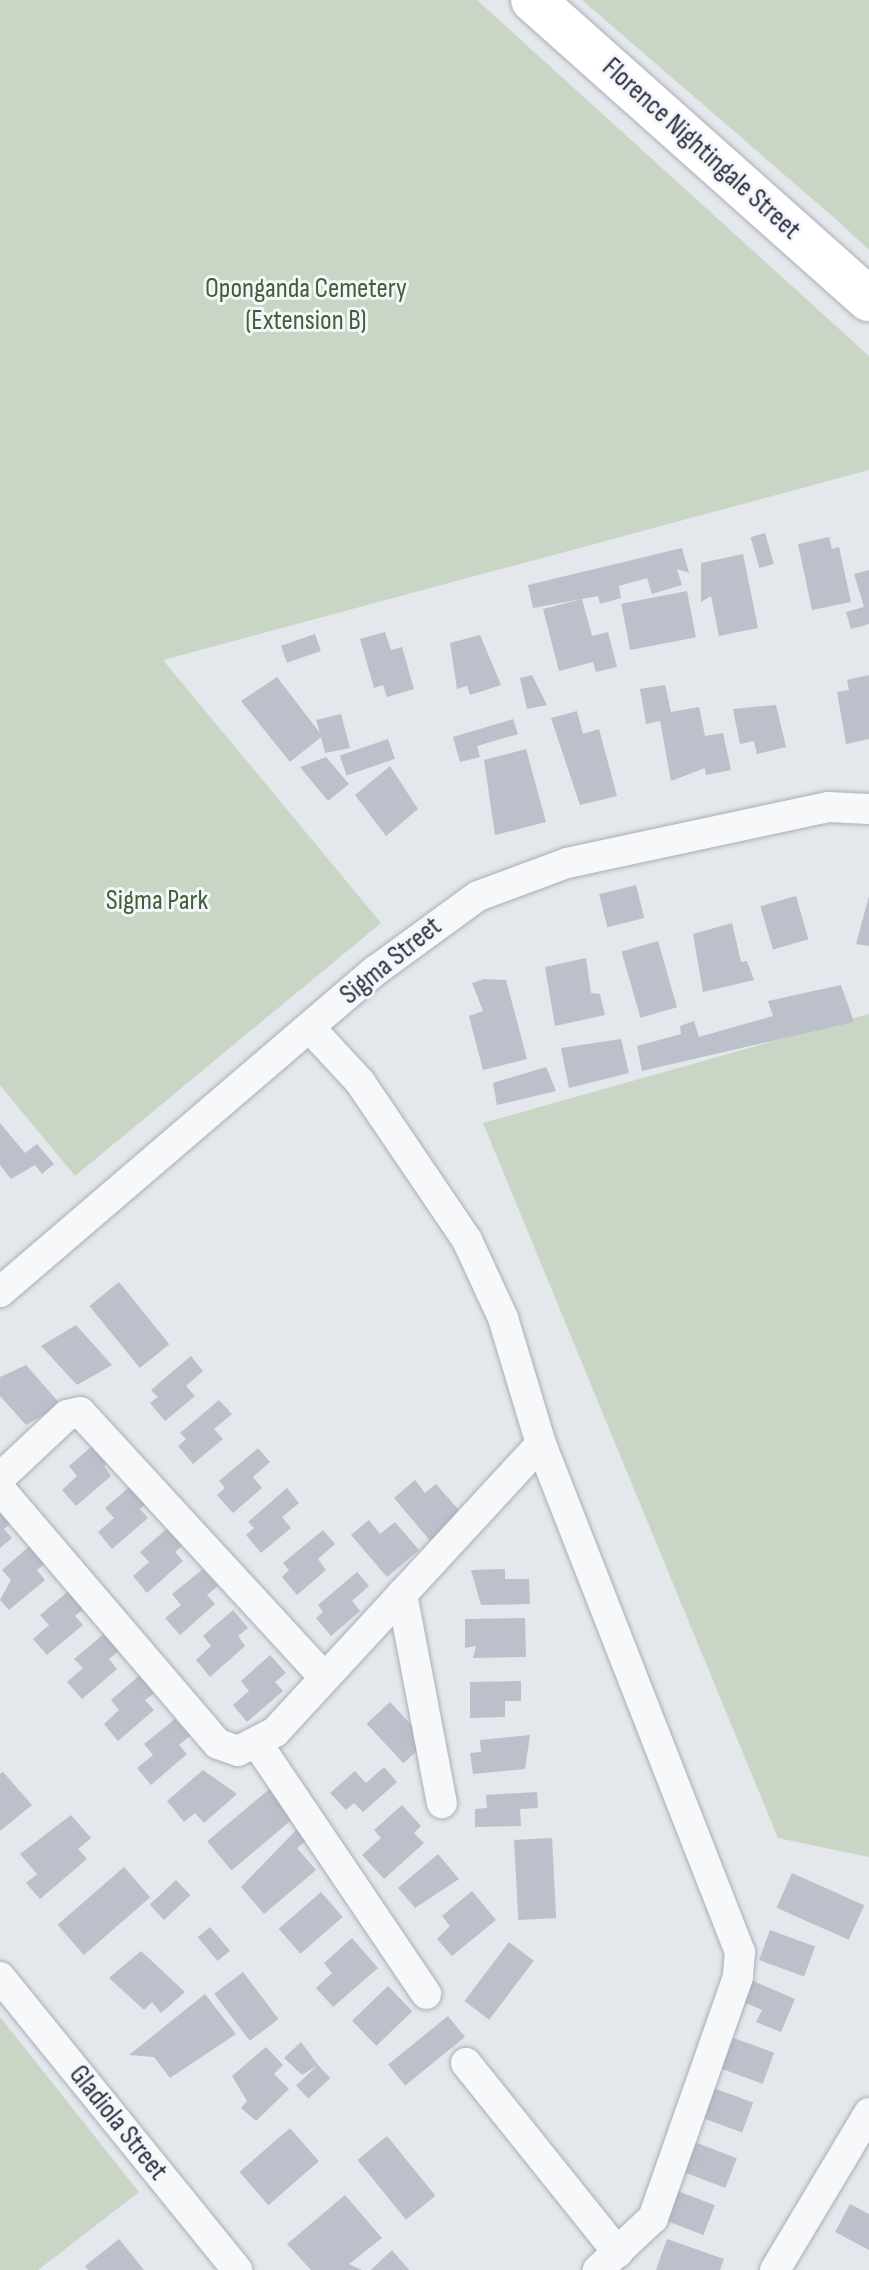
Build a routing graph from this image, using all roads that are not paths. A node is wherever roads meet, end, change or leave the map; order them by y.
1 (533, 0) edge
2 (869, 299) edge
3 (869, 809) edge
4 (310, 1028) junction
5 (0, 1292) edge
6 (541, 1444) junction
7 (402, 1594) junction
8 (322, 1675) junction
9 (259, 1746) junction
10 (442, 1803) dead end
11 (0, 1977) edge
12 (426, 1994) dead end
13 (466, 2063) dead end
14 (869, 2113) edge
15 (608, 2262) edge
16 (237, 2270) edge
17 (775, 2270) edge

1 - 2 main road, Florence Nightingale Street
3 - 4 street, Sigma Street
4 - 5 street, Sigma Street
4 - 6 street
6 - 7 street
6 - 15 street
7 - 8 street
7 - 10 street
8 - 9 street
8 - 9 street
9 - 12 street
11 - 16 street, Gladiola Street
13 - 15 street
14 - 17 street

